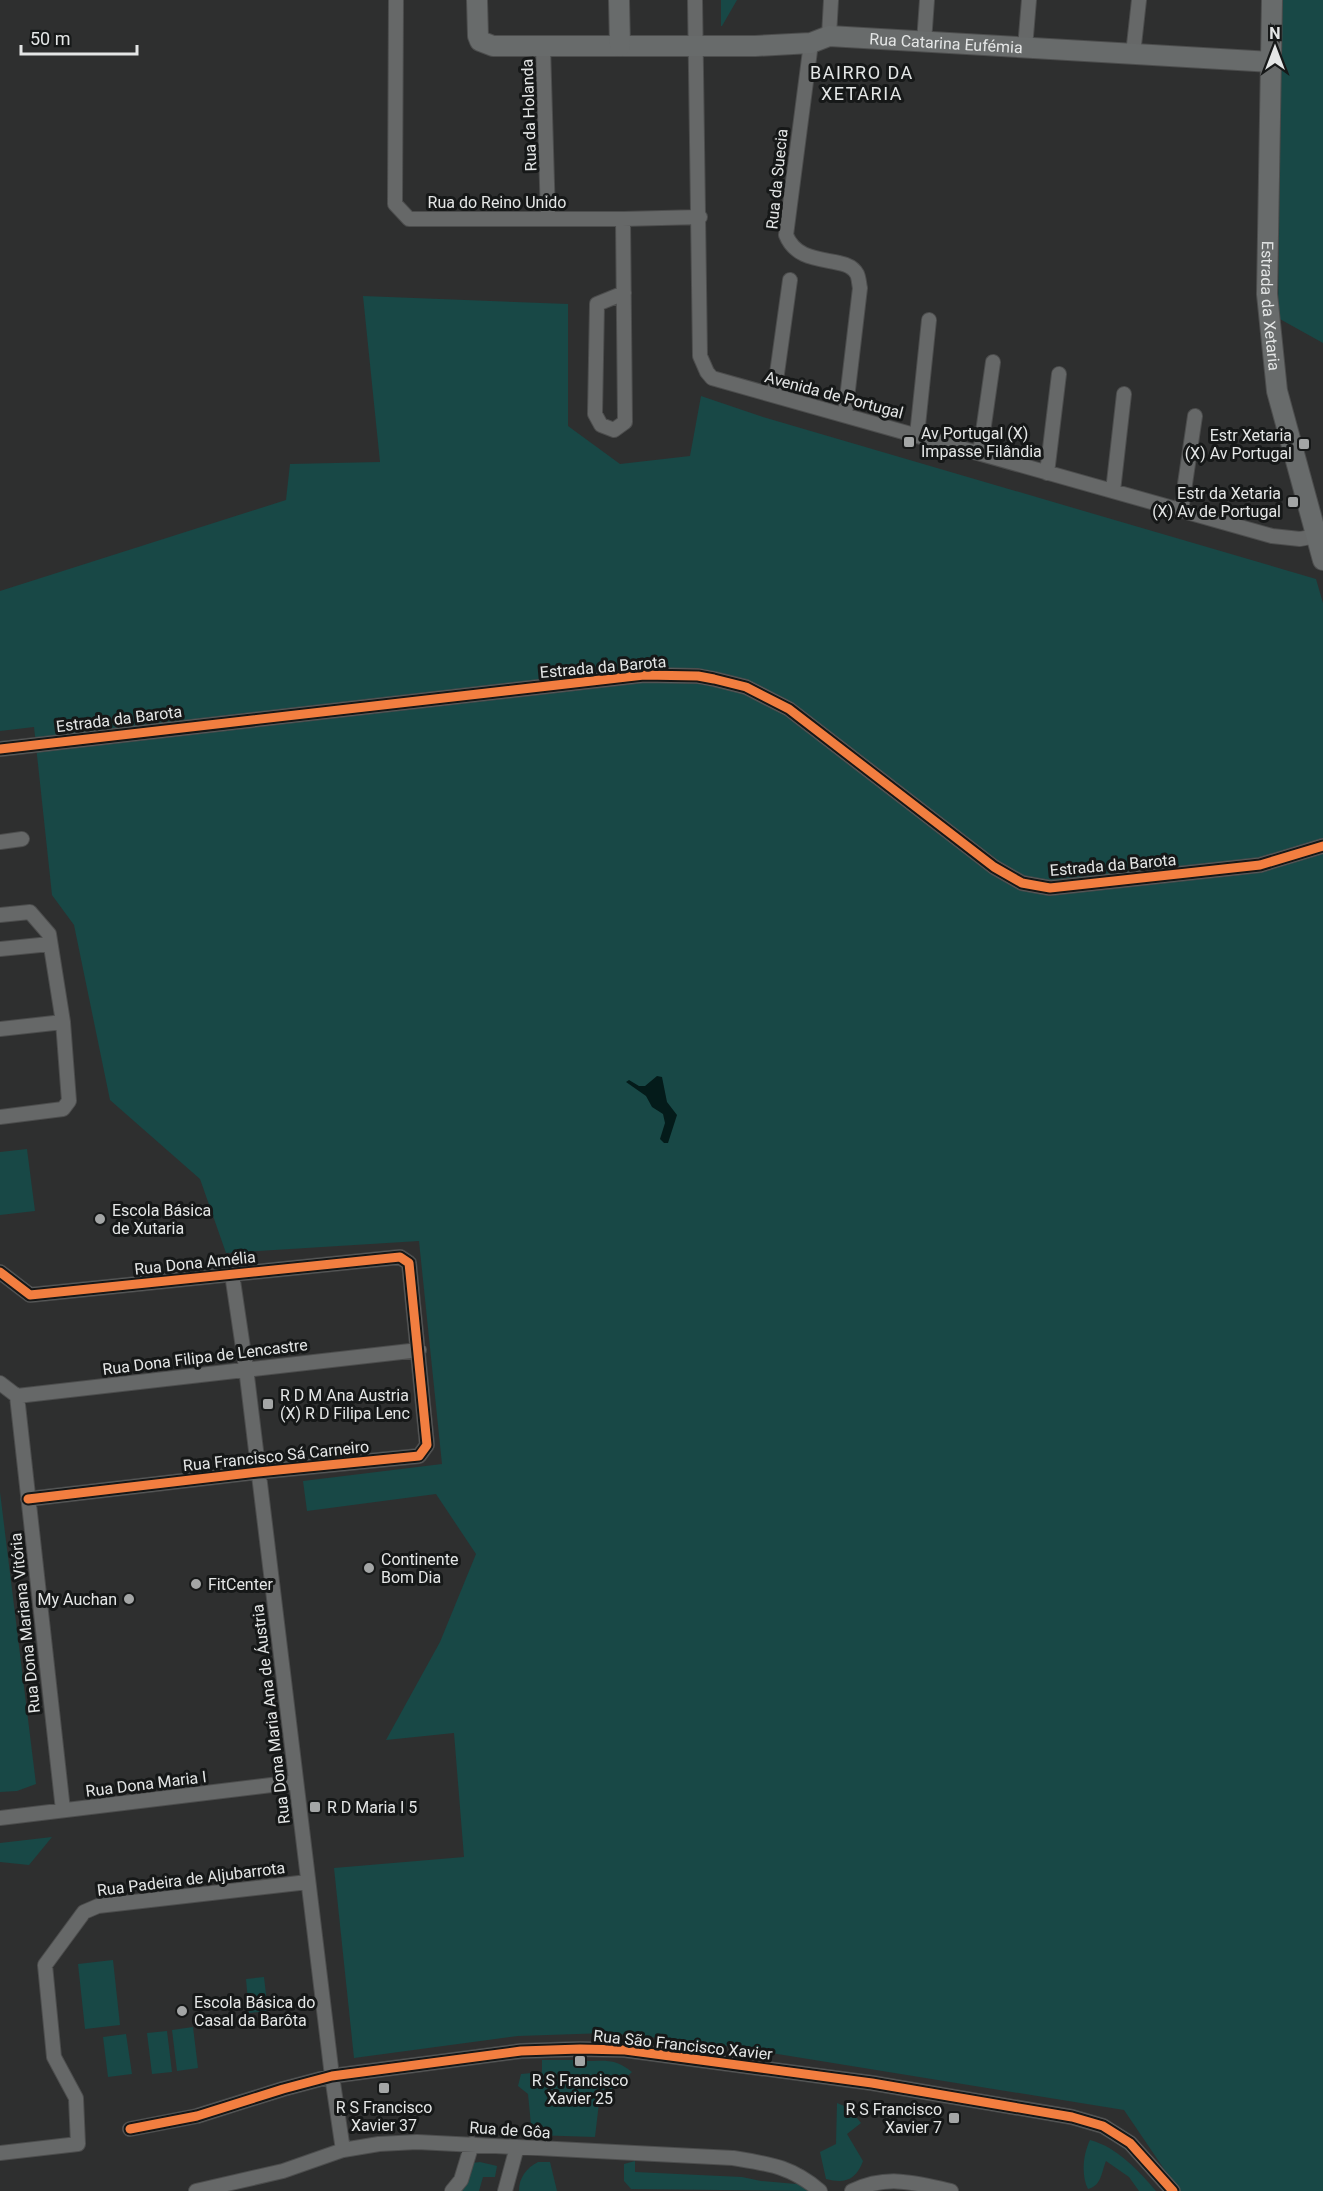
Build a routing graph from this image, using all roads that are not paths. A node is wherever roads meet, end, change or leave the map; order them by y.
1 (396, 0) edge
2 (477, 0) edge
3 (619, 0) edge
4 (695, 0) edge
5 (831, 0) edge
6 (927, 0) edge
7 (1029, 0) edge
8 (1139, 0) edge
9 (1257, 0) edge
10 (1272, 0) edge
11 (829, 36) junction
12 (924, 42) junction
13 (810, 43) junction
14 (543, 46) junction
15 (620, 46) junction
16 (696, 46) junction
17 (1025, 48) junction
18 (1272, 53) junction
19 (1134, 54) junction
20 (700, 217) junction
21 (548, 218) junction
22 (623, 219) junction
23 (790, 280) dead end
24 (624, 292) junction
25 (929, 320) dead end
26 (993, 362) dead end
27 (1059, 374) dead end
28 (1124, 394) dead end
29 (774, 395) junction
30 (845, 416) junction
31 (1195, 416) dead end
32 (916, 435) junction
33 (980, 453) junction
34 (1047, 473) junction
35 (1113, 491) junction
36 (1181, 511) junction
37 (1316, 536) junction
38 (1323, 560) edge
39 (0, 748) edge
40 (22, 839) dead end
41 (0, 842) edge
42 (1323, 846) edge
43 (0, 915) edge
44 (50, 944) junction
45 (0, 949) edge
46 (63, 1022) junction
47 (0, 1029) edge
48 (0, 1116) edge
49 (400, 1257) joint
50 (0, 1272) edge
51 (232, 1274) junction
52 (419, 1350) junction
53 (246, 1368) junction
54 (0, 1383) edge
55 (17, 1396) junction
56 (258, 1472) junction
57 (28, 1500) junction
58 (296, 1782) junction
59 (63, 1810) junction
60 (0, 1818) edge
61 (308, 1882) junction
62 (332, 2076) junction
63 (130, 2129) dead end
64 (472, 2144) junction
65 (517, 2147) junction
66 (343, 2150) junction
67 (0, 2153) edge
68 (196, 2191) edge
69 (452, 2191) edge
70 (505, 2191) edge
71 (820, 2191) edge
72 (852, 2191) edge
73 (951, 2191) edge
74 (1173, 2191) edge

1 - 21 street, Rua do Reino Unido
2 - 14 street, Rua Catarina Eufémia
3 - 15 street
4 - 16 street, Avenida de Portugal
5 - 11 street
6 - 12 street
7 - 17 street
8 - 19 street
9 - 18 street, Estrada da Xetaria
10 - 18 street, Estrada da Xetaria
11 - 12 street, Rua Catarina Eufémia
11 - 13 street, Rua Catarina Eufémia
12 - 17 street, Rua Catarina Eufémia
13 - 16 street, Rua Catarina Eufémia
13 - 30 street, Rua da Suecia
14 - 15 street, Rua Catarina Eufémia
14 - 21 street, Rua da Holanda
15 - 16 street, Rua Catarina Eufémia
16 - 20 street, Avenida de Portugal
17 - 19 street, Rua Catarina Eufémia
18 - 19 street, Rua Catarina Eufémia
18 - 37 street, Estrada da Xetaria
20 - 22 street, Rua do Reino Unido
20 - 29 street, Avenida de Portugal
21 - 22 street, Rua do Reino Unido
22 - 24 street
23 - 29 street
24 - 24 street
25 - 32 street
26 - 33 street
27 - 34 street
28 - 35 street
29 - 30 street, Avenida de Portugal
30 - 32 street, Avenida de Portugal
31 - 36 street
32 - 33 street, Avenida de Portugal
33 - 34 street, Avenida de Portugal
34 - 35 street, Avenida de Portugal
35 - 36 street, Avenida de Portugal
36 - 37 street, Avenida de Portugal
37 - 38 street, Estrada da Xetaria
39 - 42 street, Estrada da Barota
40 - 41 street
43 - 44 street
44 - 45 street
44 - 46 street
46 - 47 street
46 - 48 street
49 - 51 street, Rua Dona Amélia
49 - 52 street, Rua Francisco Sá Carneiro
50 - 51 street, Rua Dona Amélia
51 - 53 street, Rua Dona Maria Ana de Áustria
52 - 53 street, Rua Dona Filipa de Lencastre
52 - 56 street, Rua Francisco Sá Carneiro
53 - 55 street, Rua Dona Filipa de Lencastre
53 - 56 street, Rua Dona Maria Ana de Áustria
54 - 55 street
55 - 57 street, Rua Dona Mariana Vitória
56 - 57 street, Rua Francisco Sá Carneiro
56 - 58 street, Rua Dona Maria Ana de Áustria
57 - 59 street, Rua Dona Mariana Vitória
58 - 59 street, Rua Dona Maria I
58 - 61 street, Rua Dona Maria Ana de Áustria
59 - 60 street, Rua Dona Maria I
61 - 62 street, Rua Dona Maria Ana de Áustria
61 - 67 street, Rua Padeira de Aljubarrota
62 - 63 street, Rua São Francisco Xavier
62 - 66 street, Rua Dona Maria Ana de Áustria
62 - 74 street, Rua São Francisco Xavier
64 - 65 street, Rua de Gôa
64 - 66 street, Rua de Gôa
64 - 69 street
65 - 70 street
65 - 71 street, Rua de Gôa
66 - 68 street, Rua de Gôa
72 - 73 street

